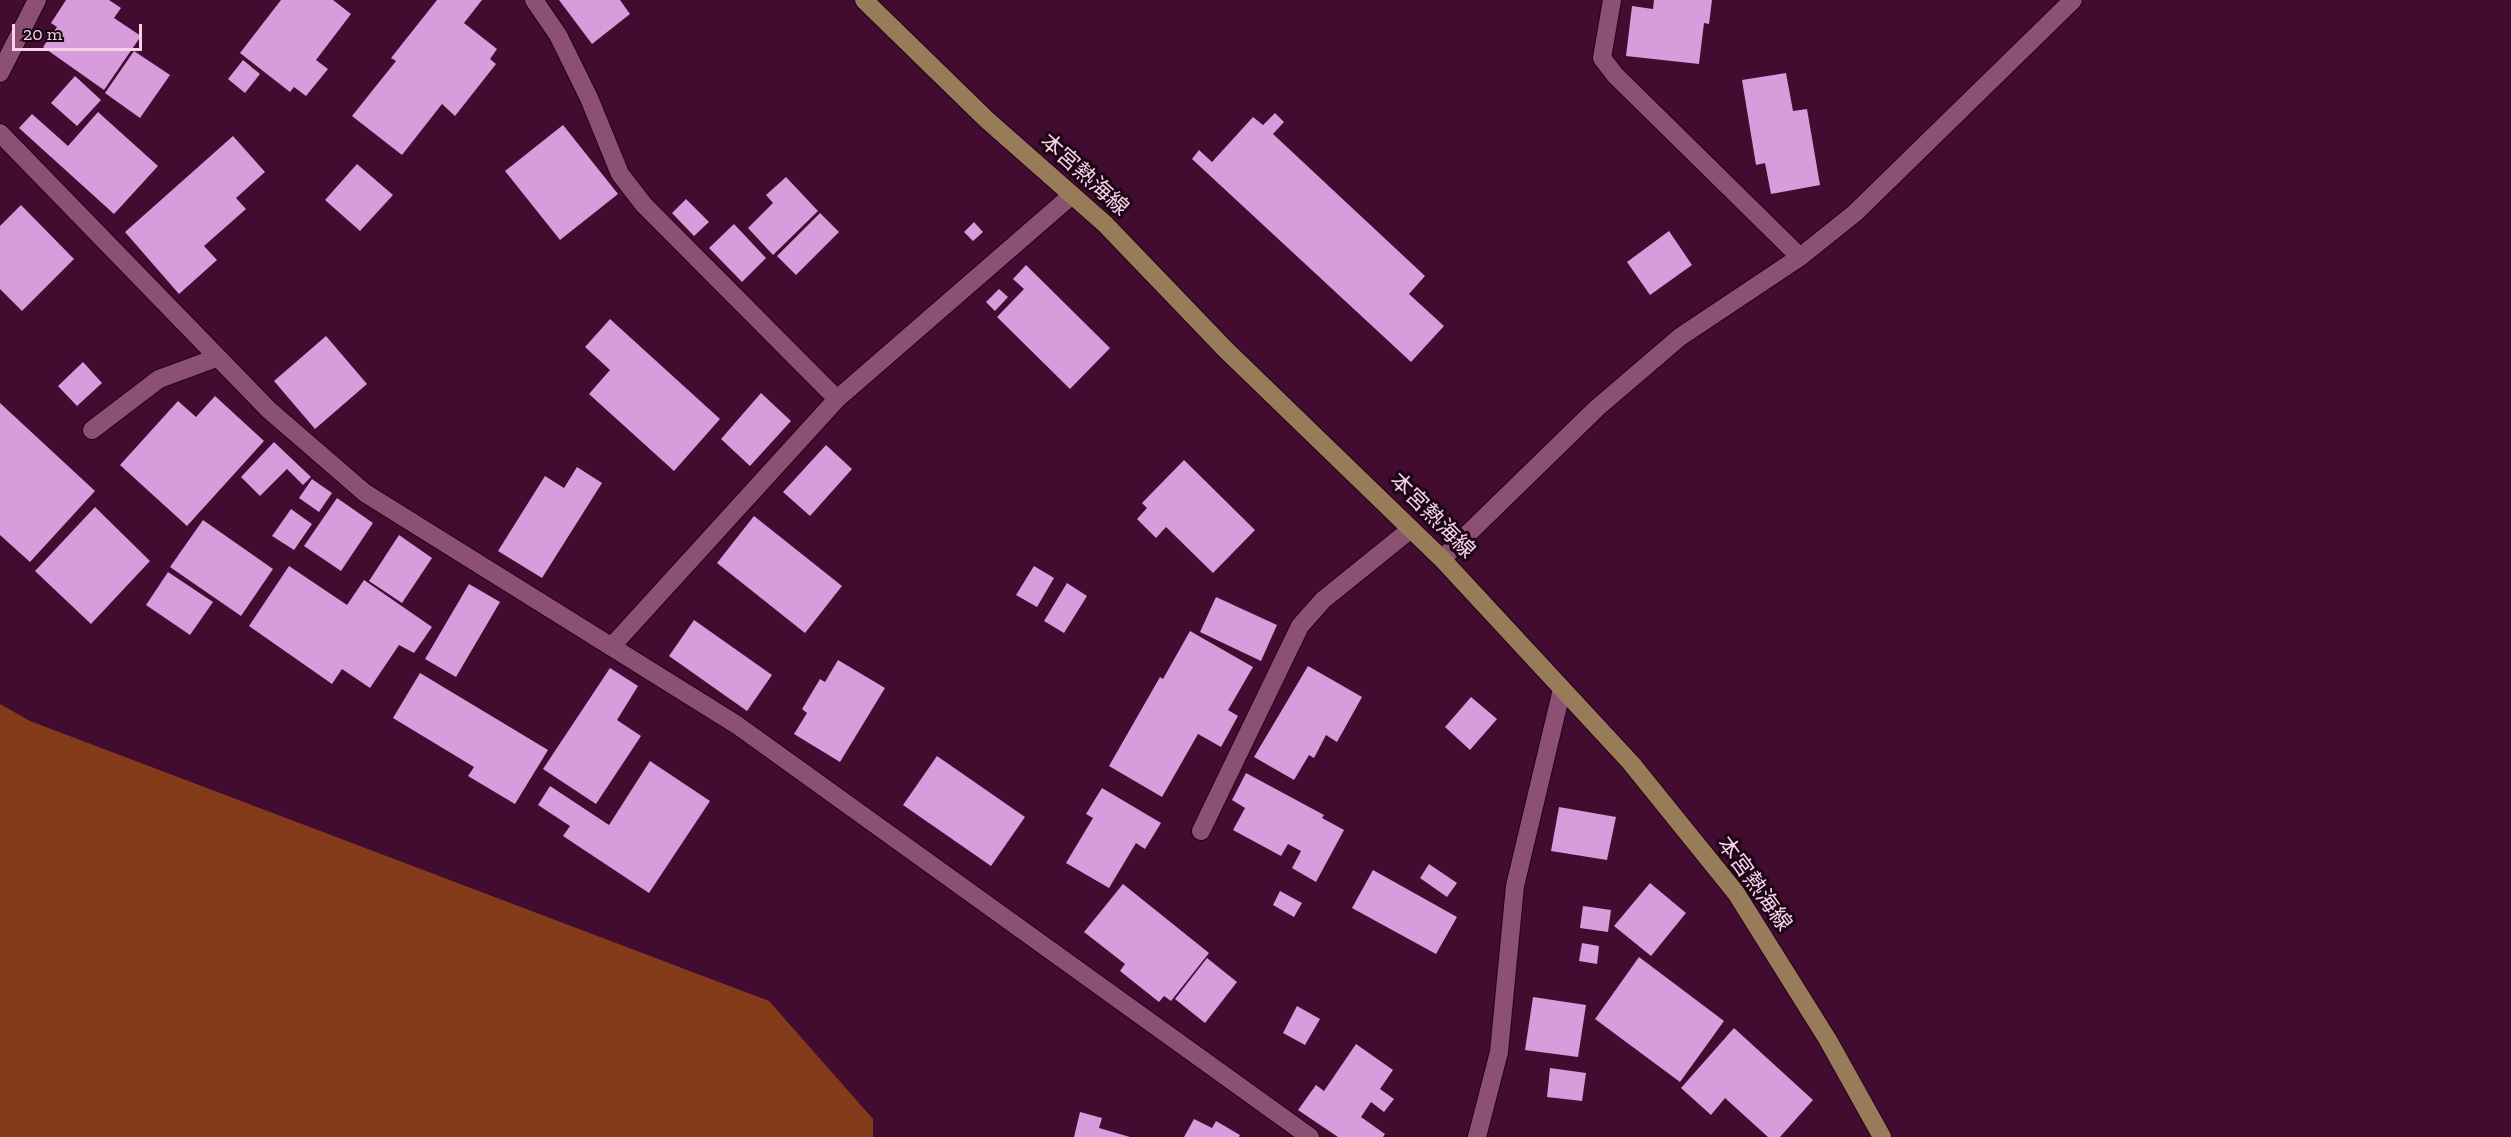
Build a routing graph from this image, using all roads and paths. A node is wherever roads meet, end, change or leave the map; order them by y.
1 (37, 0) edge
2 (534, 0) edge
3 (864, 0) edge
4 (1612, 0) edge
5 (2073, 0) edge
6 (0, 73) edge
7 (0, 133) edge
8 (1072, 195) junction
9 (1800, 257) junction
10 (216, 358) junction
11 (837, 399) junction
12 (92, 430) dead end
13 (1411, 529) junction
14 (1442, 559) junction
15 (612, 646) junction
16 (1562, 689) junction
17 (1201, 831) dead end
18 (1310, 1137) edge
19 (1477, 1137) edge
20 (1882, 1137) edge

1 - 6 street
2 - 11 street
3 - 8 main road, 本宮熱海線
4 - 9 street
5 - 9 street
7 - 10 street
8 - 11 street
8 - 13 main road, 本宮熱海線
9 - 14 street
10 - 12 street
10 - 15 street
11 - 15 street
13 - 14 main road, 本宮熱海線
13 - 17 street
14 - 16 main road, 本宮熱海線
15 - 18 street
16 - 19 street
16 - 20 main road, 本宮熱海線

